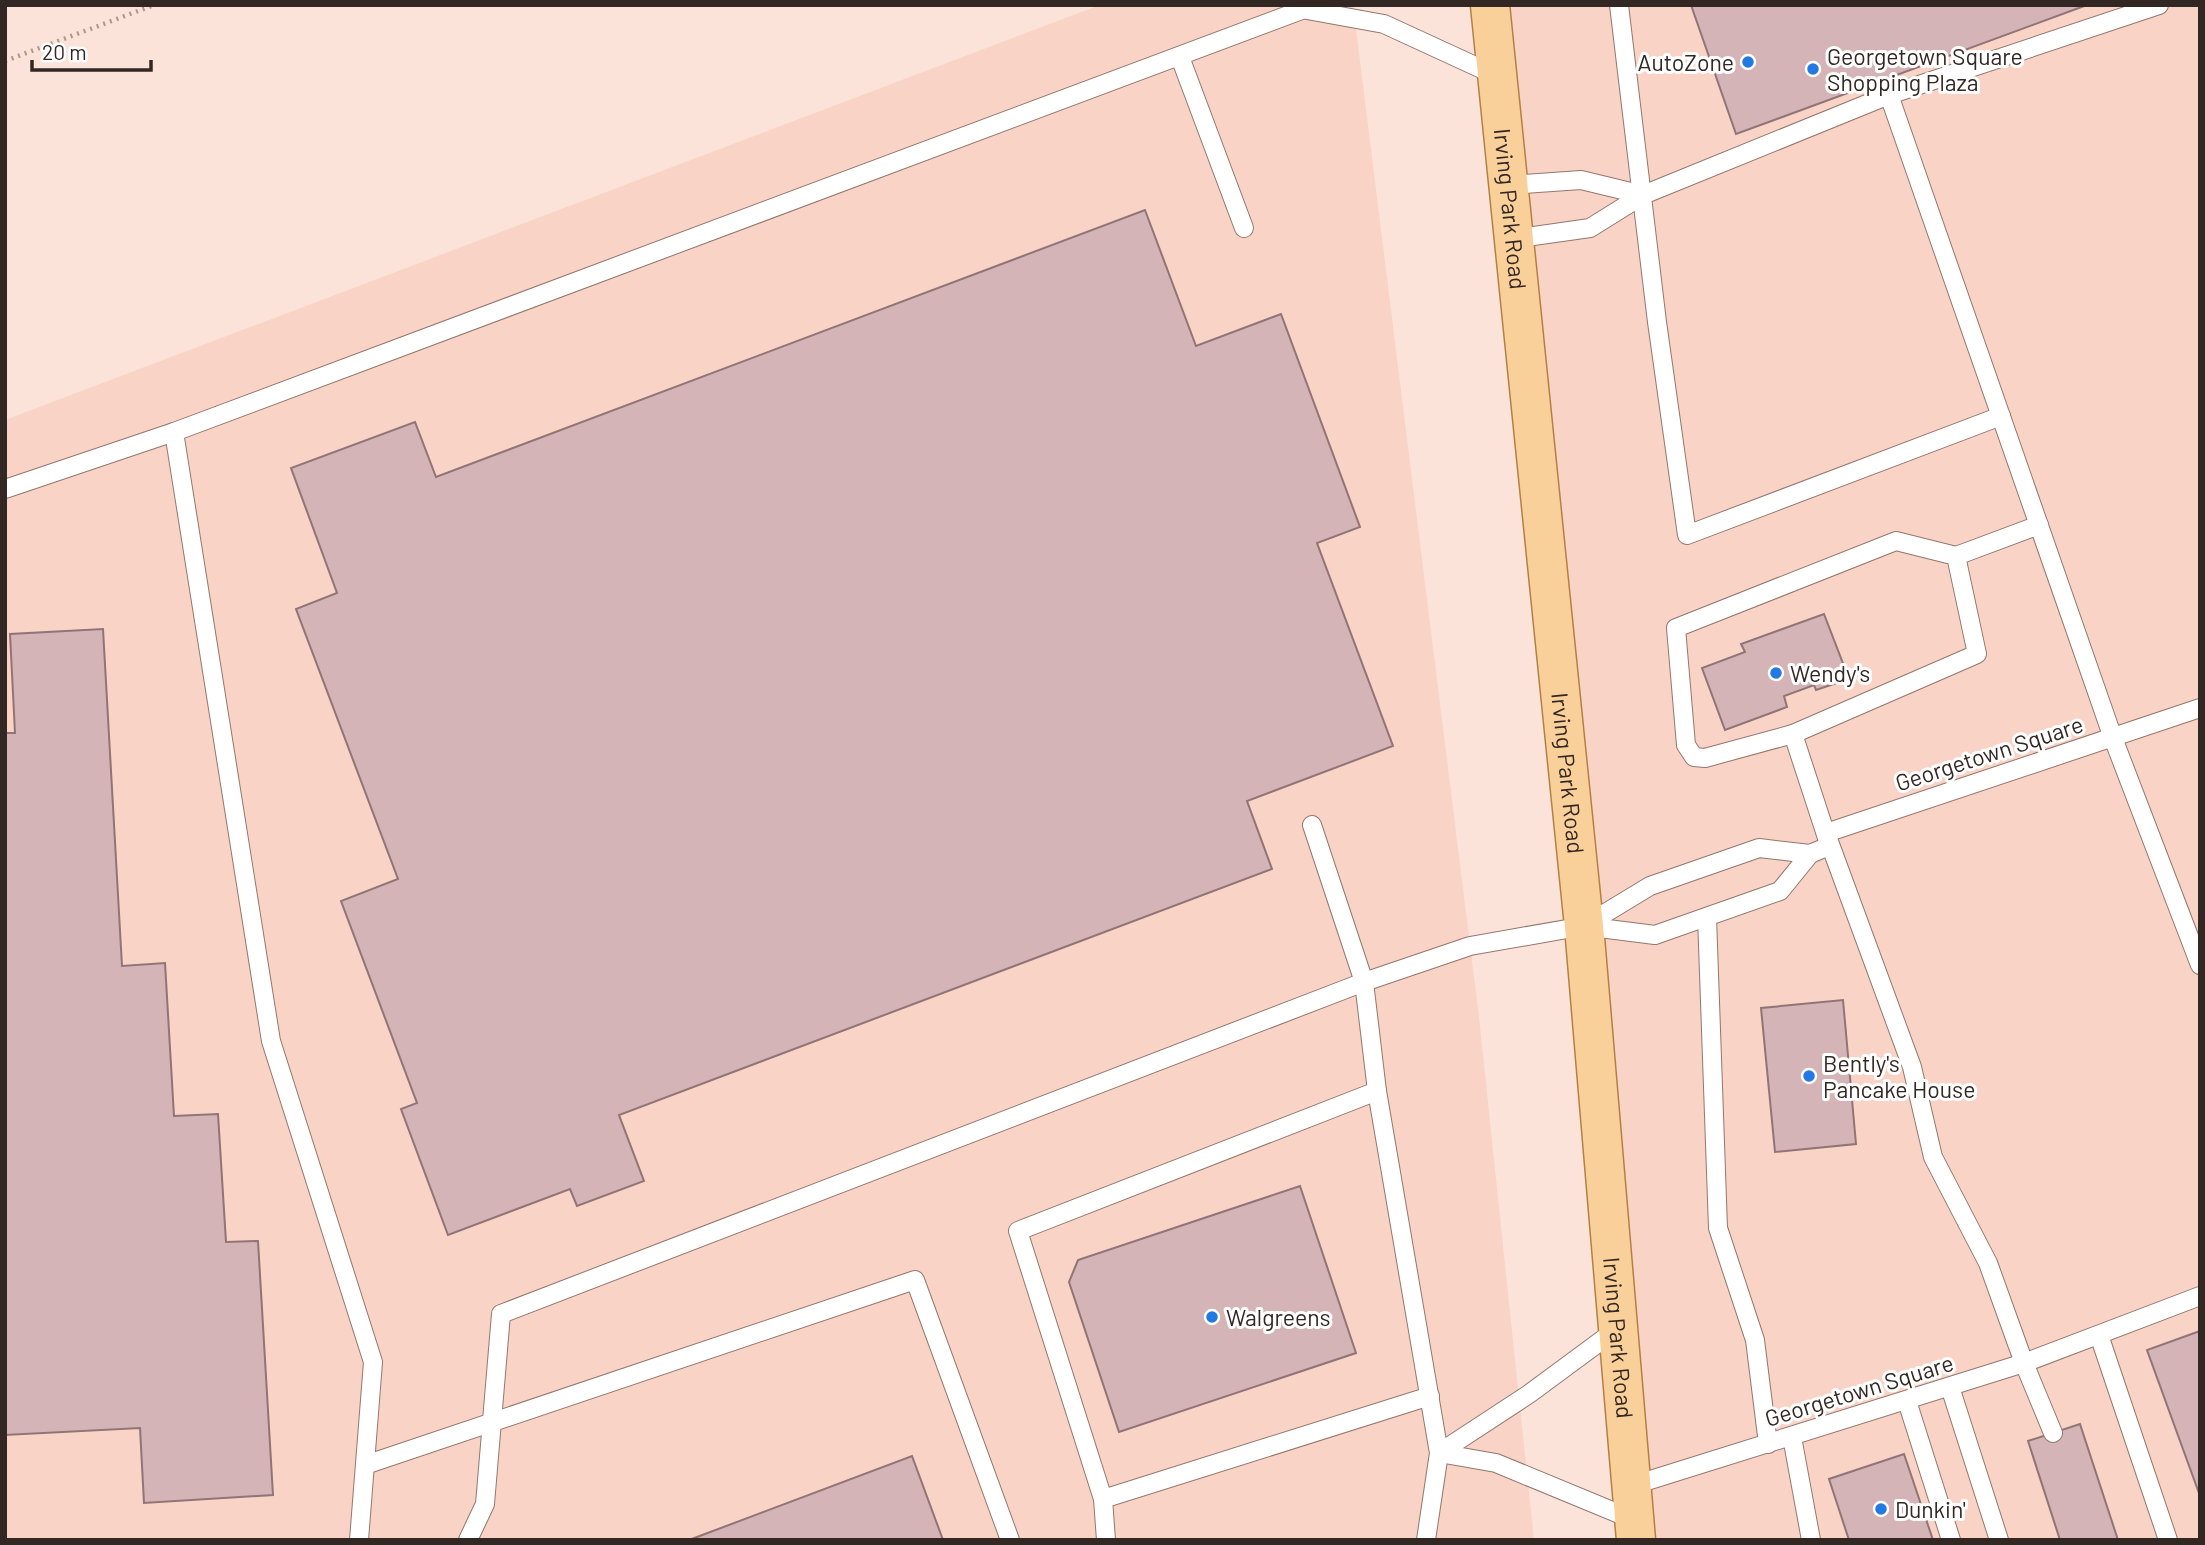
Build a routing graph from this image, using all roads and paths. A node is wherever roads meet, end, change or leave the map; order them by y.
1 (153, 5) edge
2 (1490, 5) edge
3 (1619, 5) edge
4 (2159, 5) edge
5 (1311, 8) edge
6 (1180, 57) junction
7 (5, 61) edge
8 (1498, 77) junction
9 (1889, 95) junction
10 (1508, 184) junction
11 (1643, 195) junction
12 (1244, 228) dead end
13 (1513, 239) junction
14 (2001, 416) junction
15 (174, 432) junction
16 (5, 489) edge
17 (2039, 525) junction
18 (1956, 556) junction
19 (2200, 708) edge
20 (1793, 734) junction
21 (2113, 738) junction
22 (1311, 825) dead end
23 (1828, 839) junction
24 (1810, 854) junction
25 (1707, 917) junction
26 (1584, 926) junction
27 (2200, 965) edge
28 (1364, 982) junction
29 (1377, 1091) junction
30 (2200, 1296) edge
31 (1618, 1328) junction
32 (2099, 1335) junction
33 (2024, 1363) junction
34 (1950, 1387) junction
35 (1430, 1396) junction
36 (1907, 1401) junction
37 (493, 1422) junction
38 (2053, 1433) dead end
39 (1792, 1437) junction
40 (1768, 1444) junction
41 (1439, 1453) junction
42 (365, 1465) junction
43 (1103, 1499) junction
44 (1634, 1515) edge
45 (1423, 1539) edge
46 (359, 1540) edge
47 (468, 1540) edge
48 (1010, 1540) edge
49 (1107, 1540) edge
50 (1811, 1540) edge
51 (1951, 1540) edge
52 (1999, 1540) edge
53 (2168, 1540) edge

1 - 7 path
2 - 8 main road, Irving Park Road
3 - 11 lane
4 - 9 lane
5 - 6 lane
5 - 8 lane
6 - 12 lane
6 - 15 lane
8 - 10 main road, Irving Park Road
9 - 11 lane
9 - 14 lane
10 - 11 lane
10 - 13 main road, Irving Park Road
11 - 13 lane
11 - 14 lane
13 - 26 main road, Irving Park Road
14 - 17 lane
15 - 16 lane
15 - 42 lane
17 - 18 lane
17 - 21 lane
18 - 20 lane
18 - 20 lane
19 - 21 lane, Georgetown Square
20 - 23 lane
21 - 23 lane, Georgetown Square
21 - 27 lane
22 - 28 lane
23 - 24 lane, Georgetown Square
23 - 33 lane
24 - 25 lane, Georgetown Square
24 - 26 lane, Georgetown Square
25 - 26 lane, Georgetown Square
25 - 40 lane
26 - 28 lane
26 - 31 main road, Irving Park Road
28 - 29 lane
28 - 37 lane
29 - 35 lane
29 - 43 lane
30 - 32 lane, Georgetown Square
31 - 41 lane
31 - 44 main road, Irving Park Road
32 - 33 lane, Georgetown Square
32 - 53 lane
33 - 34 lane, Georgetown Square
33 - 38 lane
34 - 36 lane, Georgetown Square
34 - 52 lane
35 - 41 lane
35 - 43 lane
36 - 39 lane, Georgetown Square
36 - 51 lane
37 - 42 lane
37 - 47 lane
37 - 48 lane
39 - 40 lane, Georgetown Square
39 - 50 lane
40 - 44 lane, Georgetown Square
41 - 44 lane
41 - 45 lane
42 - 46 lane
43 - 49 lane

